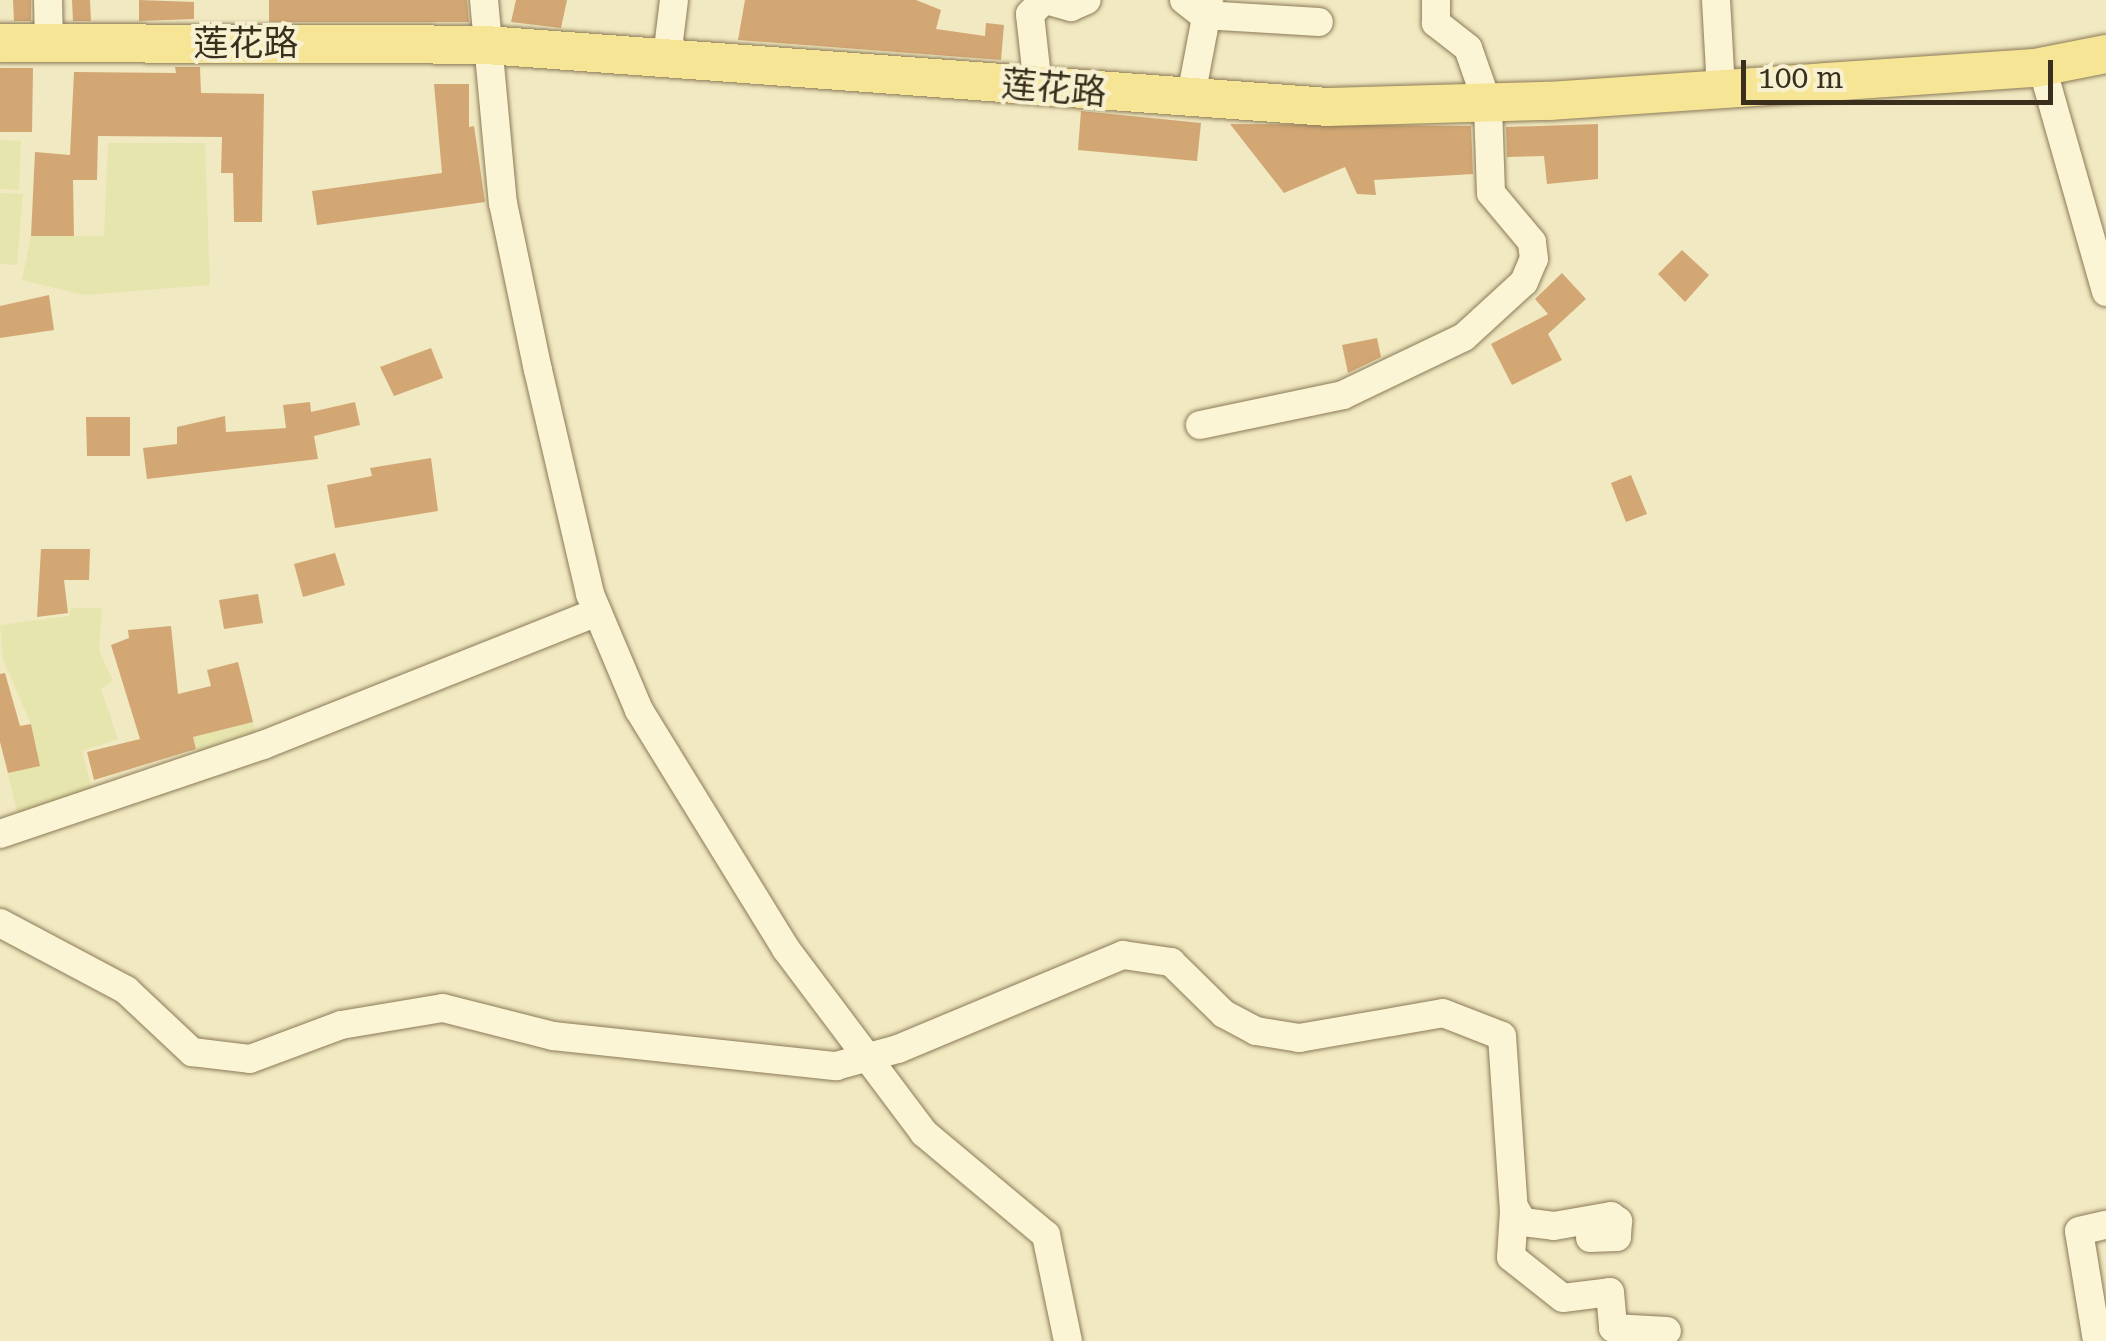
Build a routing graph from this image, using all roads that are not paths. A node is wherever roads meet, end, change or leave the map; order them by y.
1 (48, 0) edge
2 (484, 0) edge
3 (674, 0) edge
4 (1045, 0) edge
5 (1087, 0) edge
6 (1436, 0) edge
7 (1716, 0) edge
8 (1199, 5) edge
9 (1319, 22) dead end
10 (0, 43) edge
11 (48, 43) junction
12 (486, 45) junction
13 (2106, 54) edge
14 (668, 57) junction
15 (2042, 67) junction
16 (1038, 87) junction
17 (1720, 90) junction
18 (1190, 101) junction
19 (1488, 105) junction
20 (2106, 292) edge
21 (1200, 425) dead end
22 (598, 612) junction
23 (0, 834) edge
24 (0, 923) edge
25 (865, 1054) junction
26 (1514, 1207) junction
27 (2106, 1225) edge
28 (1590, 1238) dead end
29 (1667, 1331) dead end
30 (1068, 1341) edge
31 (2098, 1341) edge

1 - 11 street
2 - 12 street
3 - 14 street
4 - 5 street
4 - 16 street
6 - 19 street
7 - 17 street
8 - 9 street
8 - 18 street
10 - 11 main road, 莲花路
11 - 12 main road, 莲花路
12 - 14 main road, 莲花路
12 - 22 street
13 - 15 main road, 莲花路
14 - 16 main road, 莲花路
15 - 17 main road, 莲花路
15 - 20 street
16 - 18 main road, 莲花路
17 - 19 main road, 莲花路
18 - 19 main road, 莲花路
19 - 21 street
22 - 23 street
22 - 25 street
24 - 25 street
25 - 26 street
25 - 30 street
26 - 28 street
26 - 29 street
27 - 31 street

